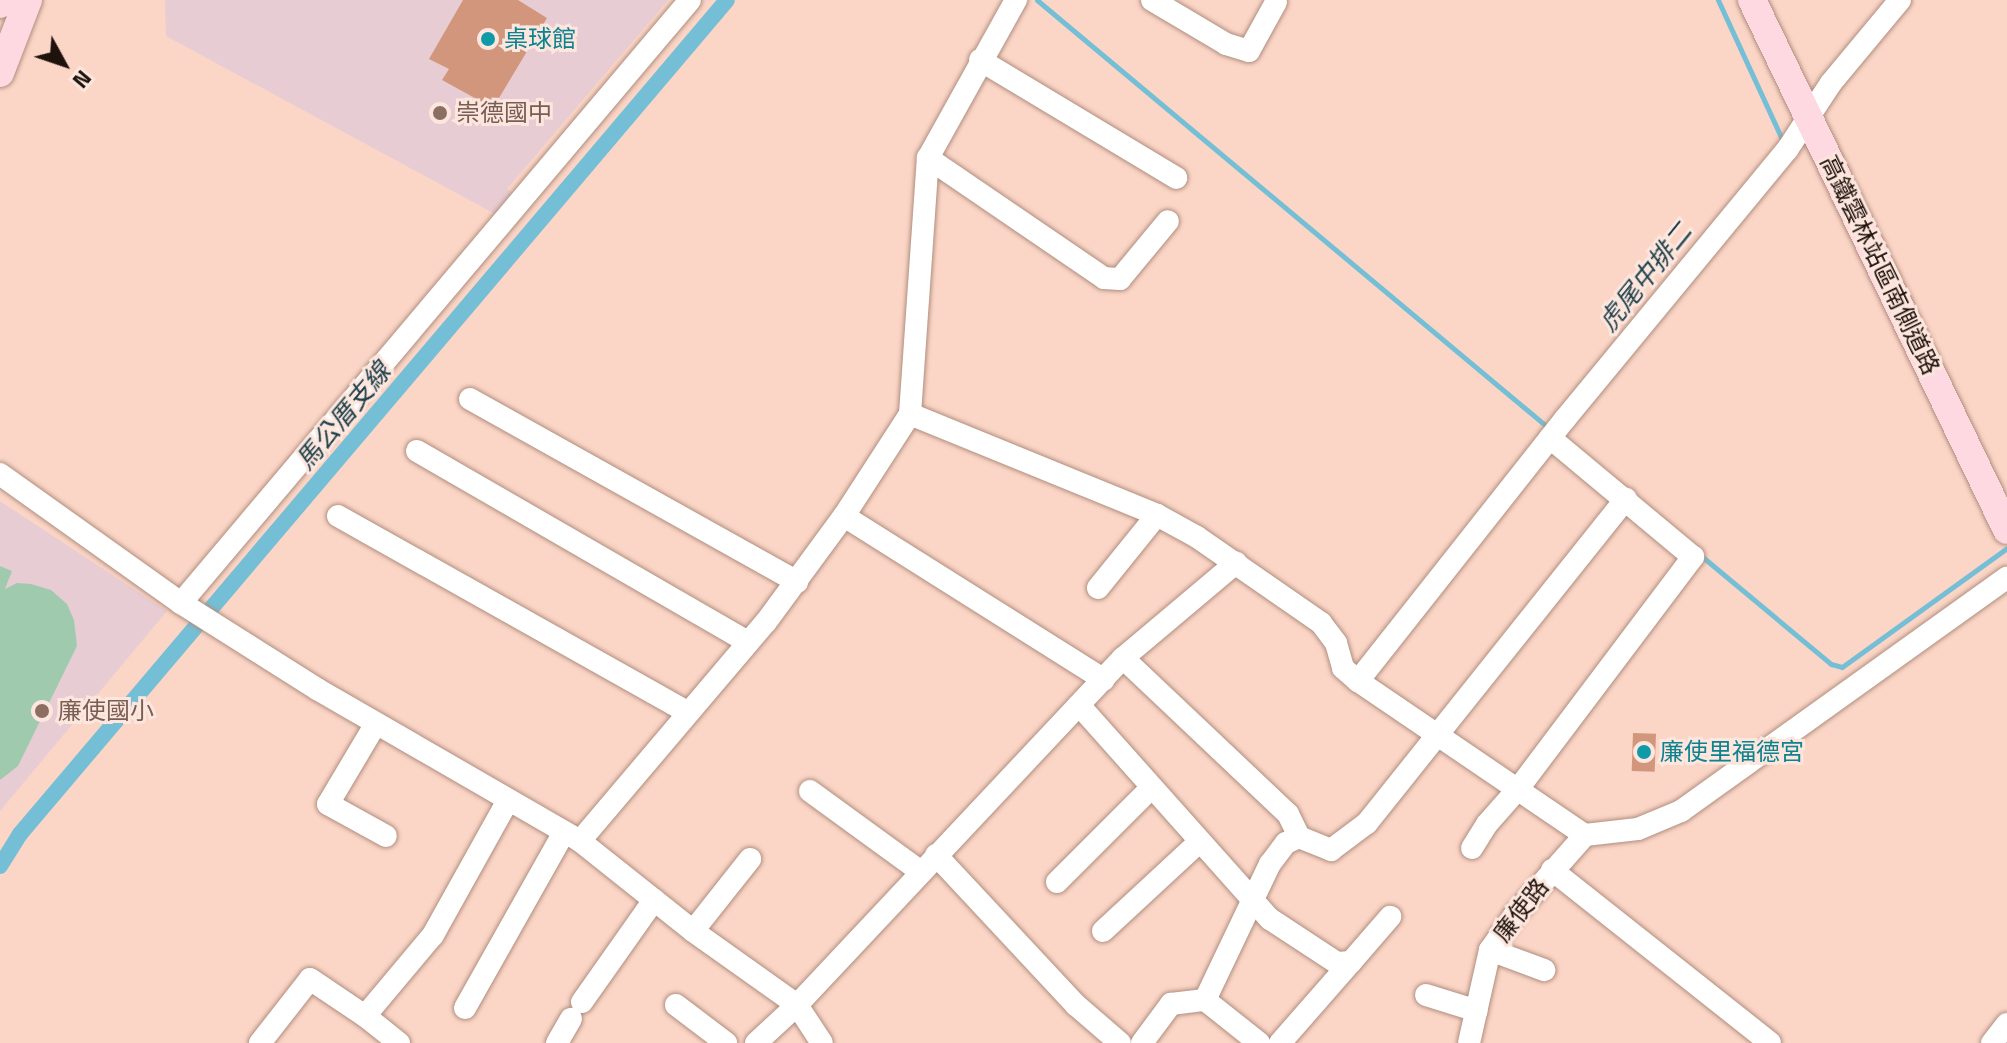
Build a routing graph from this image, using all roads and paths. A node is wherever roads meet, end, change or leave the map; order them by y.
1 (28, 0) edge
2 (690, 0) edge
3 (1016, 0) edge
4 (1152, 0) edge
5 (1752, 0) edge
6 (1900, 0) edge
7 (1276, 2) dead end
8 (980, 60) junction
9 (0, 73) edge
10 (1808, 116) junction
11 (928, 158) junction
12 (1176, 178) dead end
13 (1168, 221) dead end
14 (473, 396) dead end
15 (910, 414) junction
16 (1550, 438) junction
17 (417, 451) dead end
18 (0, 474) edge
19 (1626, 499) junction
20 (1157, 515) junction
21 (338, 516) dead end
22 (844, 516) junction
23 (2007, 530) edge
24 (1236, 563) junction
25 (800, 577) junction
26 (2007, 578) edge
27 (1098, 588) dead end
28 (186, 605) junction
29 (748, 642) junction
30 (1123, 658) junction
31 (1104, 680) junction
32 (1358, 681) junction
33 (1079, 705) junction
34 (687, 712) junction
35 (375, 725) junction
36 (1438, 734) junction
37 (1151, 788) junction
38 (1518, 789) junction
39 (810, 791) dead end
40 (508, 800) junction
41 (1585, 835) junction
42 (386, 836) dead end
43 (572, 837) junction
44 (1299, 837) junction
45 (1199, 842) junction
46 (1472, 848) dead end
47 (750, 859) dead end
48 (928, 864) junction
49 (1552, 870) junction
50 (1057, 882) dead end
51 (654, 900) junction
52 (1251, 900) junction
53 (1390, 917) dead end
54 (693, 931) junction
55 (1103, 931) dead end
56 (1490, 950) junction
57 (1351, 962) junction
58 (1544, 970) dead end
59 (1426, 995) dead end
60 (1205, 1000) junction
61 (676, 1005) dead end
62 (797, 1005) junction
63 (465, 1008) dead end
64 (1477, 1011) junction
65 (365, 1016) junction
66 (2007, 1024) edge
67 (260, 1043) edge
68 (399, 1043) edge
69 (557, 1043) edge
70 (726, 1043) edge
71 (756, 1043) edge
72 (822, 1043) edge
73 (1120, 1043) edge
74 (1142, 1043) edge
75 (1259, 1043) edge
76 (1280, 1043) edge
77 (1469, 1043) edge
78 (1770, 1043) edge
79 (1992, 1043) edge

1 - 9 main road
2 - 28 street
3 - 8 street
4 - 7 street
5 - 10 main road, 高鐵雲林站區南側道路
6 - 10 street
8 - 11 street
8 - 12 street
10 - 16 street
10 - 23 main road, 高鐵雲林站區南側道路
11 - 13 street
11 - 15 street
14 - 25 street
15 - 20 street
15 - 22 street
16 - 19 street
16 - 32 street
17 - 29 street
18 - 28 street
19 - 36 street
19 - 38 street
20 - 24 street
20 - 27 street
21 - 34 street
22 - 25 street
22 - 31 street
24 - 30 street
24 - 32 street
25 - 29 street
26 - 41 street
28 - 35 street
29 - 34 street
30 - 31 street
30 - 44 street
31 - 33 street
32 - 36 street
33 - 37 street
33 - 48 street
34 - 43 street
35 - 40 street
35 - 42 street
36 - 38 street
36 - 44 street
37 - 45 street
37 - 50 street
38 - 41 street
38 - 46 street
39 - 48 street
40 - 43 street
40 - 65 street
41 - 49 street, 廉使路
43 - 51 street
43 - 63 street
44 - 52 street
45 - 52 street
45 - 55 street
47 - 54 street
48 - 62 street
48 - 73 street
49 - 56 street, 廉使路
49 - 78 street
51 - 54 street
51 - 69 street
52 - 57 street
52 - 60 street
53 - 57 street
54 - 62 street
56 - 58 street
56 - 64 street, 廉使路
57 - 76 street
59 - 64 street
60 - 74 street
60 - 75 street
61 - 70 street
62 - 71 street
62 - 72 street
64 - 77 street, 廉使路
65 - 67 street
65 - 68 street
66 - 79 street

